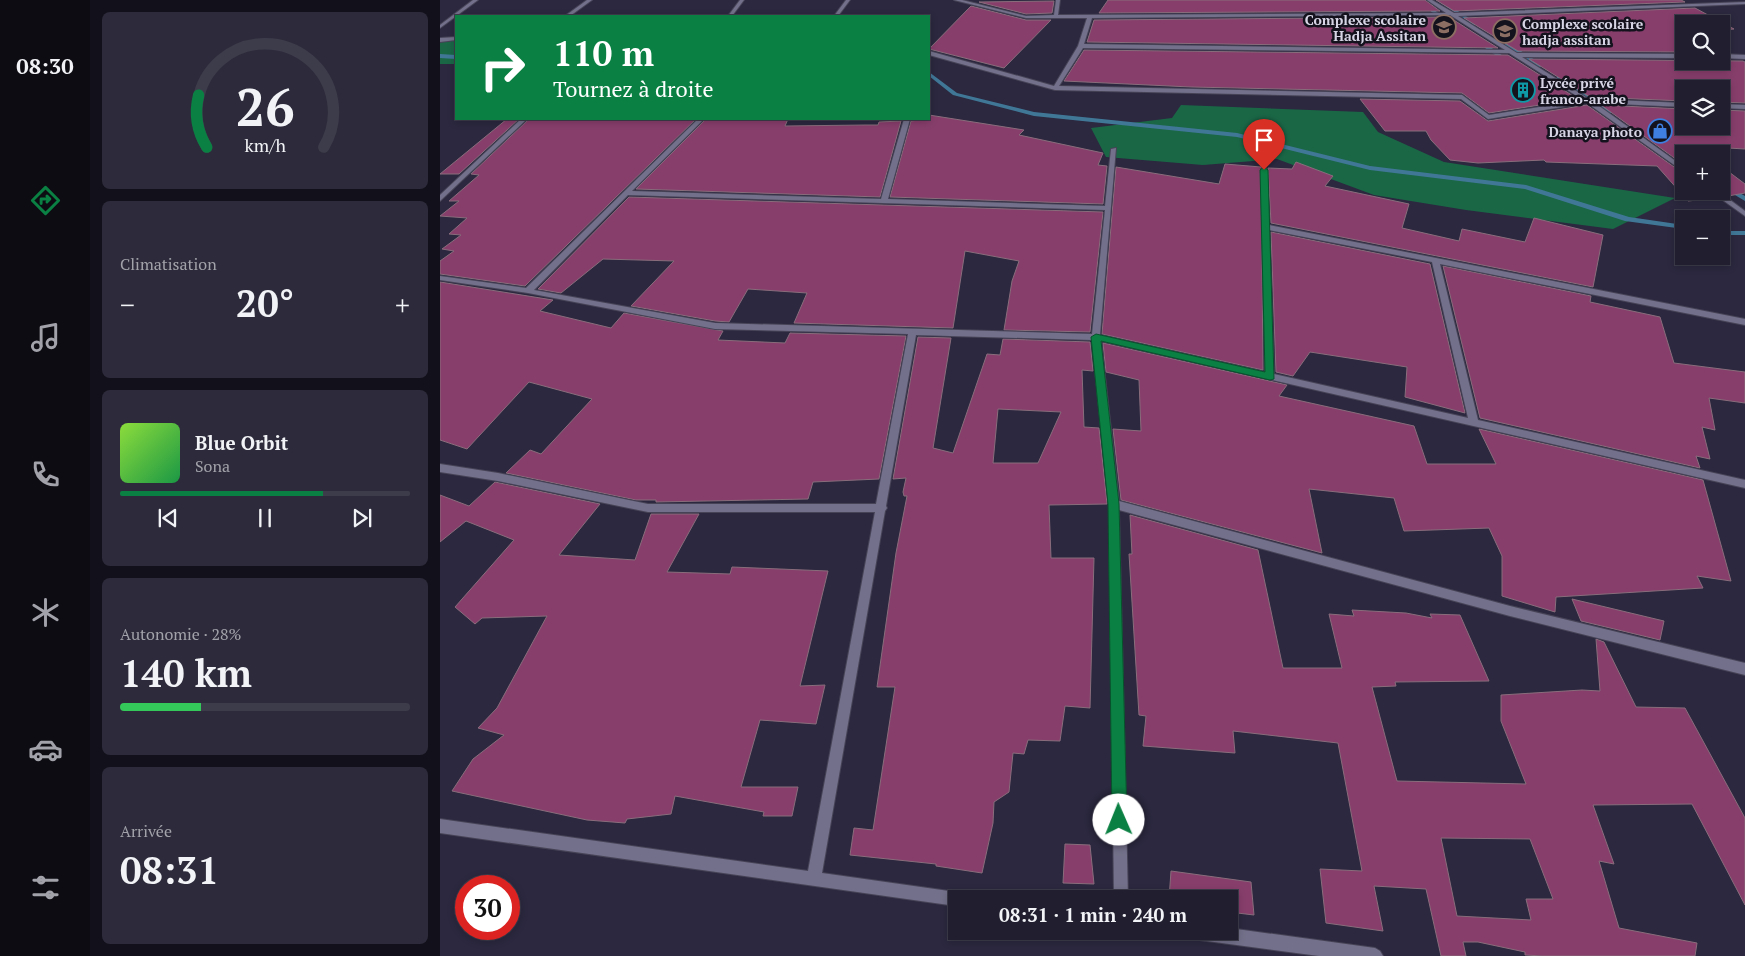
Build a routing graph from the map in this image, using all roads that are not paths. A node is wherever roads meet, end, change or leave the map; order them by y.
1 (476, 0) edge
2 (590, 0) edge
3 (742, 0) edge
4 (848, 0) edge
5 (956, 0) edge
6 (1058, 0) edge
7 (1429, 0) edge
8 (1688, 0) edge
9 (1745, 3) edge
10 (1698, 5) junction
11 (456, 15) edge
12 (568, 15) edge
13 (731, 15) edge
14 (837, 15) edge
15 (1451, 15) junction
16 (455, 16) edge
17 (1056, 16) junction
18 (1090, 16) junction
19 (440, 27) edge
20 (440, 40) edge
21 (455, 40) edge
22 (1080, 46) junction
23 (930, 52) edge
24 (1508, 52) junction
25 (1514, 55) junction
26 (1675, 56) edge
27 (1730, 56) edge
28 (1745, 57) edge
29 (1055, 88) junction
30 (1588, 102) junction
31 (1675, 105) edge
32 (1730, 106) edge
33 (1745, 107) edge
34 (523, 120) edge
35 (700, 120) edge
36 (907, 120) edge
37 (1114, 149) dead end
38 (1675, 164) edge
39 (1264, 170) dead end
40 (627, 193) junction
41 (440, 199) edge
42 (884, 200) junction
43 (1726, 200) edge
44 (1107, 208) junction
45 (1745, 214) edge
46 (1266, 228) junction
47 (1435, 260) junction
48 (440, 278) edge
49 (528, 291) junction
50 (1745, 322) edge
51 (912, 333) junction
52 (1096, 337) junction
53 (1270, 376) junction
54 (1474, 422) junction
55 (440, 468) edge
56 (1745, 484) edge
57 (1114, 504) junction
58 (882, 508) junction
59 (1745, 669) edge
60 (440, 826) edge
61 (814, 880) junction
62 (1121, 890) edge
63 (948, 898) edge
64 (1238, 937) edge
65 (1375, 956) edge

1 - 11 street
2 - 12 street
3 - 13 street
4 - 14 street
5 - 17 street
6 - 17 street
7 - 15 street
8 - 10 street
9 - 10 street
10 - 15 street
15 - 18 street
15 - 24 street
16 - 19 street
17 - 18 street
18 - 22 street
20 - 21 street
22 - 24 street
22 - 29 street
23 - 29 street
24 - 25 street
25 - 26 street
25 - 30 street
27 - 28 street
29 - 30 street
30 - 31 street
30 - 38 street
32 - 33 street
34 - 41 street
35 - 40 street
36 - 42 street
37 - 44 street
39 - 46 street
40 - 42 street
40 - 49 street
42 - 44 street
43 - 45 street
44 - 52 street
46 - 47 street
46 - 53 street
47 - 50 street
47 - 54 street
48 - 49 street
49 - 51 street
51 - 52 street
51 - 58 street
52 - 53 street
52 - 57 street
53 - 54 street
54 - 56 street
55 - 58 street
57 - 59 street
57 - 62 street
58 - 61 street
60 - 61 street
61 - 63 street
64 - 65 street

